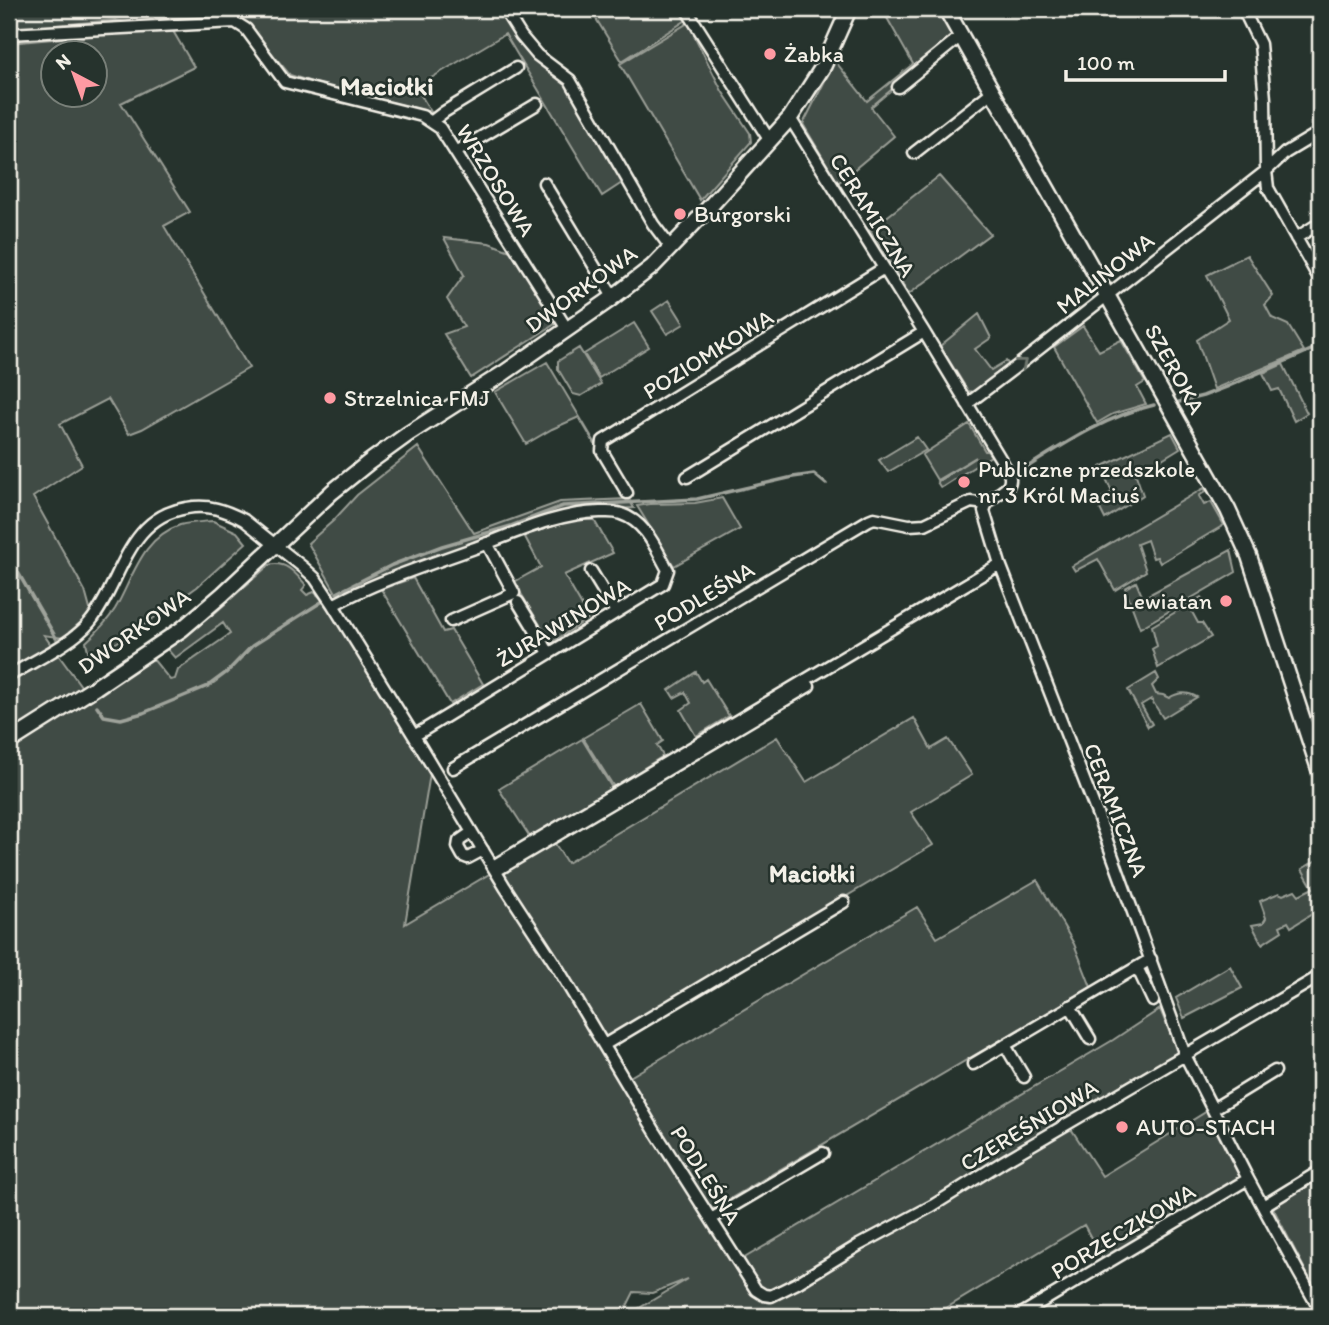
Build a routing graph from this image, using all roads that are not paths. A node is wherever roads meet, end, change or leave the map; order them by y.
1 (503, 9) edge
2 (687, 9) edge
3 (849, 9) edge
4 (946, 9) edge
5 (1243, 9) edge
6 (9, 34) edge
7 (961, 36) junction
8 (516, 68) dead end
9 (898, 87) dead end
10 (993, 91) junction
11 (537, 104) dead end
12 (790, 118) junction
13 (431, 122) junction
14 (1320, 132) edge
15 (770, 141) junction
16 (456, 152) junction
17 (914, 153) dead end
18 (1266, 171) junction
19 (544, 183) dead end
20 (1320, 223) edge
21 (1296, 238) junction
22 (671, 248) junction
23 (884, 268) junction
24 (1320, 280) edge
25 (1108, 295) junction
26 (613, 297) junction
27 (567, 329) junction
28 (924, 332) junction
29 (967, 404) junction
30 (687, 477) dead end
31 (628, 493) dead end
32 (986, 504) junction
33 (487, 543) junction
34 (276, 545) junction
35 (1000, 564) junction
36 (591, 571) dead end
37 (518, 602) dead end
38 (333, 605) junction
39 (616, 612) junction
40 (451, 621) dead end
41 (867, 651) dead end
42 (549, 653) junction
43 (9, 676) edge
44 (414, 736) junction
45 (9, 742) edge
46 (453, 768) dead end
47 (1320, 772) edge
48 (472, 832) junction
49 (484, 849) junction
50 (495, 868) junction
51 (844, 902) dead end
52 (1151, 959) junction
53 (1137, 967) junction
54 (1320, 976) edge
55 (1153, 1001) dead end
56 (1070, 1006) junction
57 (1090, 1039) dead end
58 (604, 1045) junction
59 (1005, 1045) junction
60 (1185, 1055) junction
61 (974, 1064) dead end
62 (1275, 1072) dead end
63 (1024, 1077) dead end
64 (1213, 1109) junction
65 (823, 1153) dead end
66 (1320, 1171) edge
67 (1248, 1179) junction
68 (1263, 1206) junction
69 (711, 1219) junction
70 (756, 1290) joint
71 (1320, 1310) edge
72 (1018, 1316) edge

1 - 22 street
2 - 15 street
3 - 12 street, DWORKOWA
4 - 7 street, SZEROKA
5 - 18 street
6 - 13 street, WRZOSOWA
7 - 9 street
7 - 10 street, SZEROKA
8 - 13 street
10 - 17 street
10 - 25 street, SZEROKA
11 - 16 street
12 - 15 street, DWORKOWA
12 - 23 street, CERAMICZNA
13 - 16 street, WRZOSOWA
14 - 18 street, MALINOWA
15 - 22 street, DWORKOWA
16 - 27 street, WRZOSOWA
18 - 21 street
18 - 25 street, MALINOWA
19 - 26 street
20 - 21 street
21 - 24 street
22 - 26 street, DWORKOWA
23 - 28 street, CERAMICZNA
23 - 31 street, POZIOMKOWA
29 -> 25 street, MALINOWA
25 - 47 street, SZEROKA
26 - 27 street, DWORKOWA
27 - 34 street, DWORKOWA
28 - 29 street, CERAMICZNA
28 - 30 street
29 - 32 street, CERAMICZNA
32 - 35 street, CERAMICZNA
32 - 46 street, PODLEŚNA
33 - 38 street
33 - 39 street, ŻURAWINOWA
33 - 40 street
34 - 38 street, PODLEŚNA
34 - 43 street, DWORKOWA
34 - 45 street, DWORKOWA
35 - 50 street
35 - 52 street, CERAMICZNA
36 - 39 street
37 - 42 street
38 - 44 street, PODLEŚNA
39 - 42 street, ŻURAWINOWA
41 - 50 street
42 - 44 street, ŻURAWINOWA
44 - 48 street, PODLEŚNA
48 - 49 street, PODLEŚNA
48 - 49 street
49 - 50 street, PODLEŚNA
50 - 58 street, PODLEŚNA
51 - 58 street
52 - 53 street
52 - 60 street, CERAMICZNA
53 - 55 street
53 - 56 street
54 - 60 street, CZEREŚNIOWA
56 - 57 street
56 - 59 street
58 - 69 street, PODLEŚNA
59 - 61 street
59 - 63 street
60 - 64 street, CERAMICZNA
60 - 70 street, CZEREŚNIOWA
62 - 64 street
64 - 67 street, CERAMICZNA
65 - 69 street
66 - 68 street
67 - 68 street, CERAMICZNA
67 - 72 street, PORZECZKOWA
68 - 71 street, CERAMICZNA
69 - 70 street, PODLEŚNA

